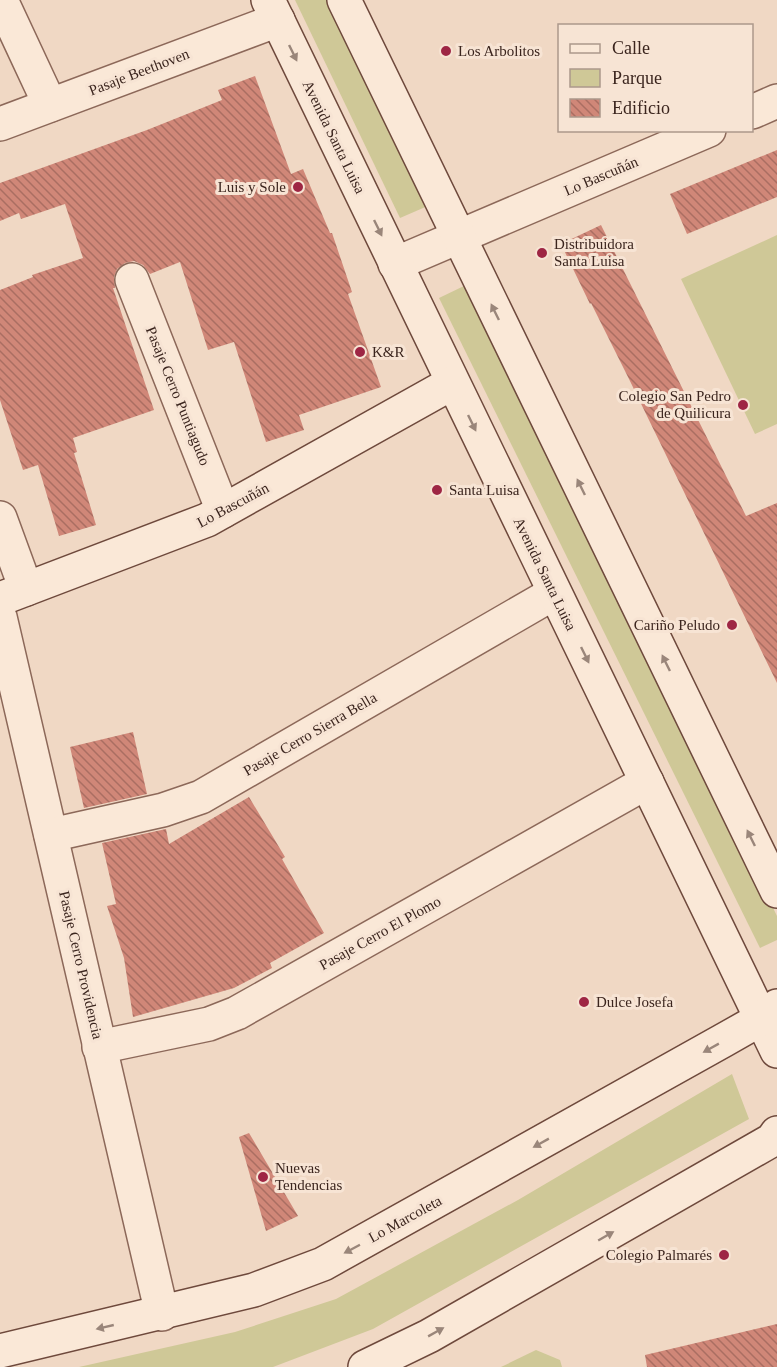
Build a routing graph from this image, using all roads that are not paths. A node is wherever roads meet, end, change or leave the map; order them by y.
1 (1, 0) edge
2 (344, 0) edge
3 (273, 10) edge
4 (777, 101) edge
5 (50, 105) junction
6 (753, 112) edge
7 (0, 124) edge
8 (704, 132) edge
9 (458, 237) junction
10 (395, 264) junction
11 (132, 280) dead end
12 (452, 383) junction
13 (224, 511) junction
14 (0, 518) edge
15 (554, 593) junction
16 (13, 594) edge
17 (0, 617) edge
18 (647, 782) junction
19 (51, 835) junction
20 (777, 891) edge
21 (769, 1013) edge
22 (99, 1047) junction
23 (777, 1051) edge
24 (777, 1133) edge
25 (162, 1314) junction
26 (0, 1351) edge
27 (397, 1360) edge
28 (365, 1367) edge

1 - 5 street
2 - 9 street
3 - 5 street, Pasaje Beethoven
3 -> 10 street, Avenida Santa Luisa
4 - 6 street
5 - 7 street, Pasaje Beethoven
8 - 9 street, Lo Bascuñán
9 - 10 street, Lo Bascuñán
20 -> 9 street
10 - 12 street, Avenida Santa Luisa
11 - 13 street, Pasaje Cerro Puntiagudo
12 - 13 street, Lo Bascuñán
12 -> 15 street, Avenida Santa Luisa
13 - 16 street, Lo Bascuñán
14 - 16 street
15 -> 18 street, Avenida Santa Luisa
15 - 19 street, Pasaje Cerro Sierra Bella
17 - 19 street, Pasaje Cerro Providencia
18 - 21 street, Avenida Santa Luisa
18 - 22 street, Pasaje Cerro El Plomo
19 - 22 street, Pasaje Cerro Providencia
21 - 23 street, Avenida Santa Luisa
21 -> 25 street, Lo Marcoleta
22 - 25 street, Pasaje Cerro Providencia
27 -> 24 street
25 -> 26 street, Lo Marcoleta
27 - 28 street

